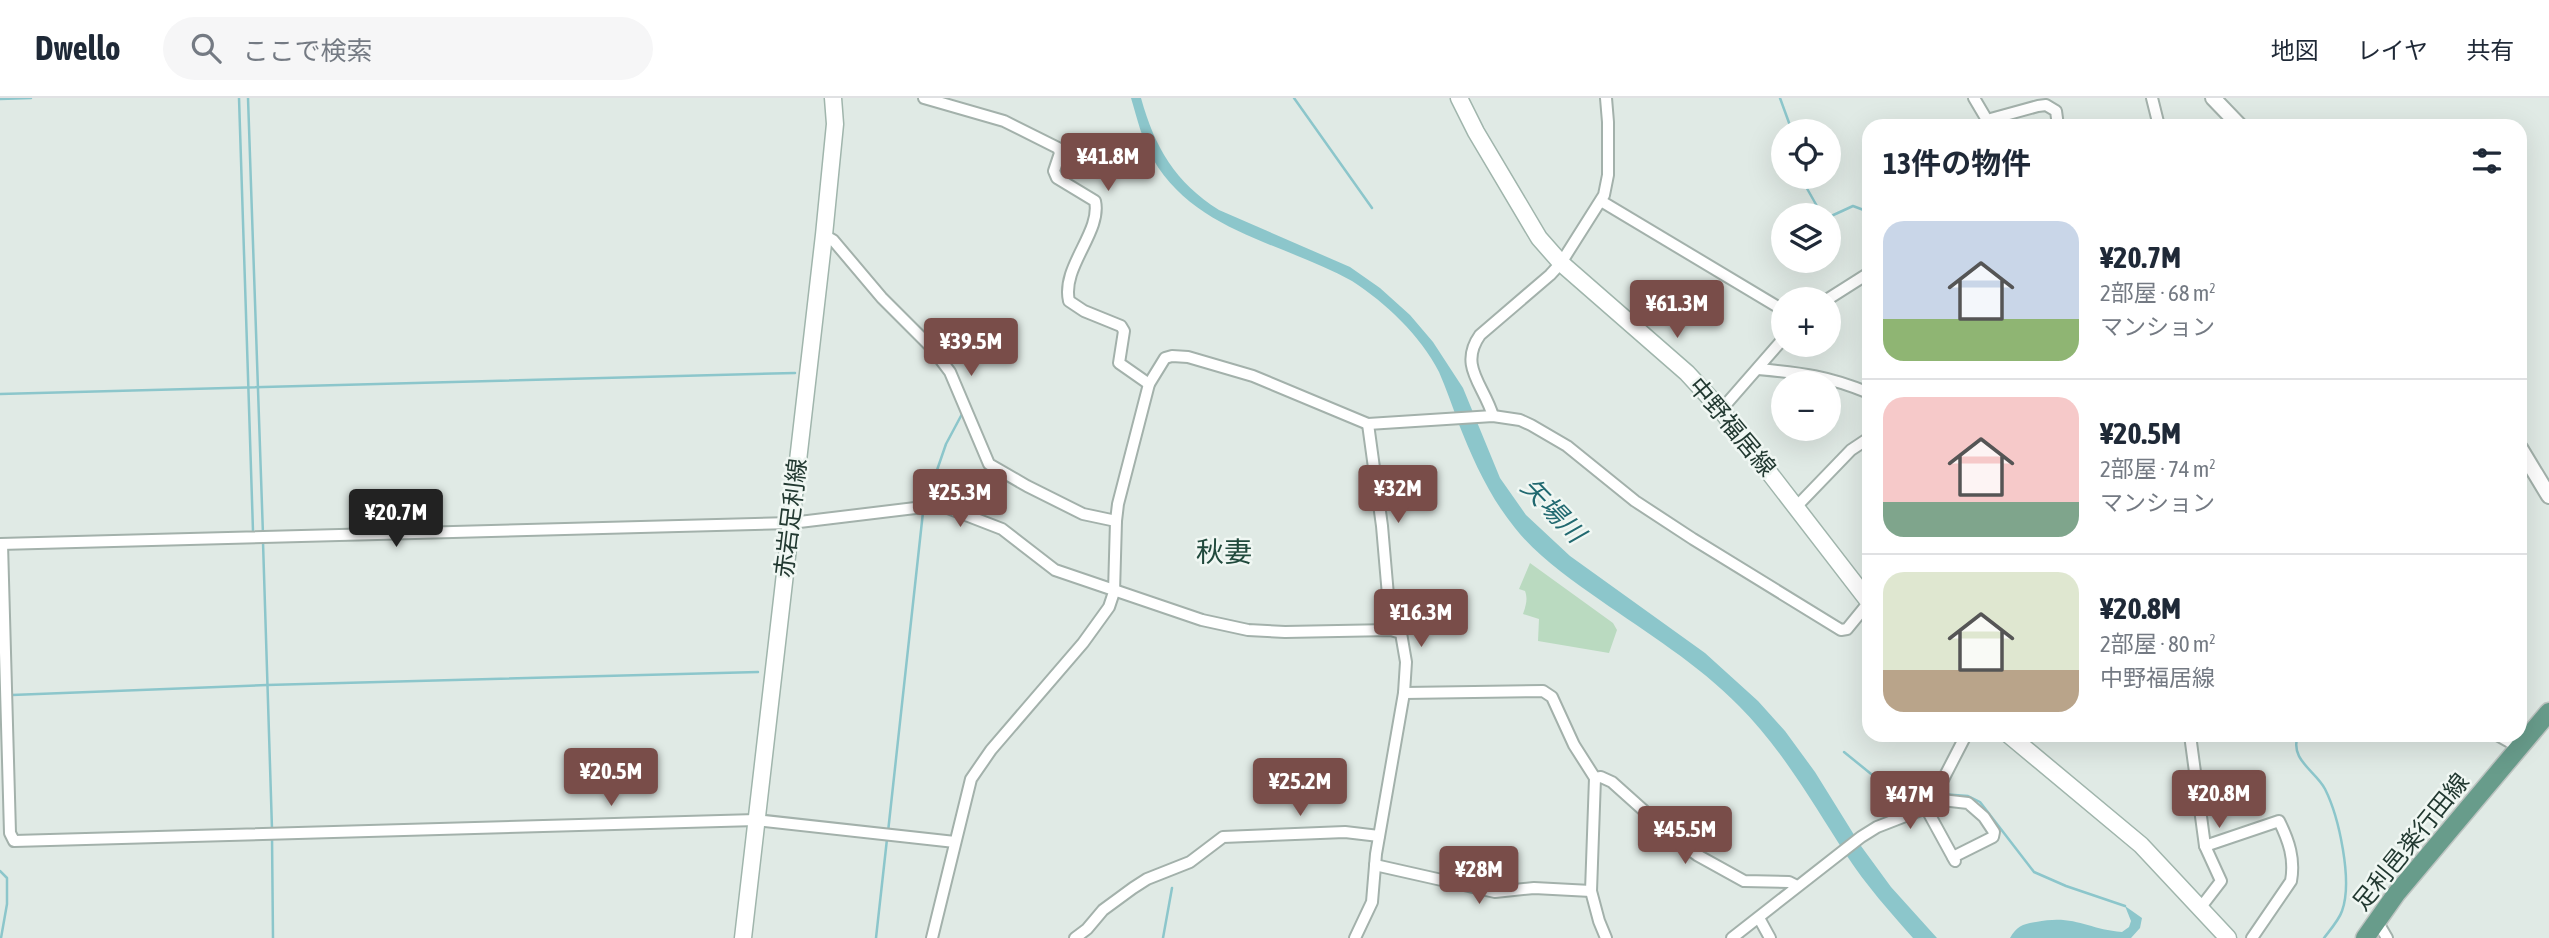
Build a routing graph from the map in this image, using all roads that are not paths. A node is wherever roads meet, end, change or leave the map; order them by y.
1 (833, 98) edge
2 (924, 98) edge
3 (1459, 98) edge
4 (1606, 98) edge
5 (1974, 98) edge
6 (2152, 98) edge
7 (2213, 98) edge
8 (2045, 102) edge
9 (1986, 119) edge
10 (1991, 119) edge
11 (2057, 119) edge
12 (2157, 119) edge
13 (2233, 119) edge
14 (1601, 201) junction
15 (824, 235) junction
16 (1561, 262) junction
17 (1862, 277) edge
18 (1841, 291) edge
19 (1771, 303) edge
20 (1771, 351) edge
21 (1758, 369) junction
22 (1149, 384) junction
23 (1862, 390) edge
24 (1721, 410) junction
25 (1493, 416) junction
26 (1368, 424) junction
27 (1862, 443) edge
28 (2527, 460) edge
29 (2549, 496) edge
30 (1796, 507) junction
31 (1116, 521) junction
32 (791, 523) junction
33 (1, 544) edge
34 (1114, 592) junction
35 (1862, 593) edge
36 (1862, 611) edge
37 (1391, 630) junction
38 (1404, 694) junction
39 (2549, 712) edge
40 (2527, 739) edge
41 (1962, 742) edge
42 (2016, 742) edge
43 (2191, 742) edge
44 (2509, 742) edge
45 (2525, 742) edge
46 (2520, 748) junction
47 (1595, 778) junction
48 (1930, 804) junction
49 (756, 820) junction
50 (1379, 836) junction
51 (955, 842) junction
52 (2206, 846) junction
53 (1375, 865) junction
54 (1797, 886) junction
55 (1591, 891) junction
56 (2201, 907) junction
57 (1759, 918) junction
58 (2377, 921) junction
59 (743, 938) edge
60 (932, 938) edge
61 (1075, 938) edge
62 (1355, 938) edge
63 (1606, 938) edge
64 (1732, 938) edge
65 (1770, 938) edge
66 (2228, 938) edge
67 (2252, 938) edge
68 (2365, 938) edge
69 (2387, 938) edge

1 - 15 main road, 赤岩足利線
2 - 22 street
3 - 16 main road, 中野福居線
4 - 14 street
5 - 9 street
6 - 12 street
7 - 13 street
8 - 10 street
8 - 11 street
14 - 16 street
14 - 19 street
15 - 31 street
15 - 32 main road, 赤岩足利線
16 - 24 main road, 中野福居線
16 - 25 street
17 - 18 street
20 - 21 street
21 - 23 street
21 - 24 street
22 - 26 street
22 - 31 street
24 - 30 main road, 中野福居線
25 - 26 street
25 - 36 street
26 - 37 street
27 - 30 street
28 - 29 street
30 - 35 main road, 中野福居線
31 - 34 street
32 - 33 street
32 - 34 street
32 - 49 main road, 赤岩足利線
33 - 49 street
34 - 37 street
34 - 51 street
37 - 38 street
38 - 47 street
38 - 50 street
39 - 40 main road, 足利邑楽行田線
41 - 48 street
42 - 56 main road
43 - 52 street
44 - 46 street
45 - 46 main road, 足利邑楽行田線
46 - 58 main road, 足利邑楽行田線
47 - 54 street
47 - 55 street
48 - 48 street
48 - 54 street
49 - 51 street
49 - 59 main road, 赤岩足利線
50 - 53 street
50 - 61 street
51 - 60 street
52 - 56 street
52 - 67 street
53 - 55 street
53 - 62 street
54 - 57 street
55 - 63 street
56 - 66 main road
57 - 64 street
57 - 65 street
58 - 68 main road, 足利邑楽行田線
58 - 69 street

